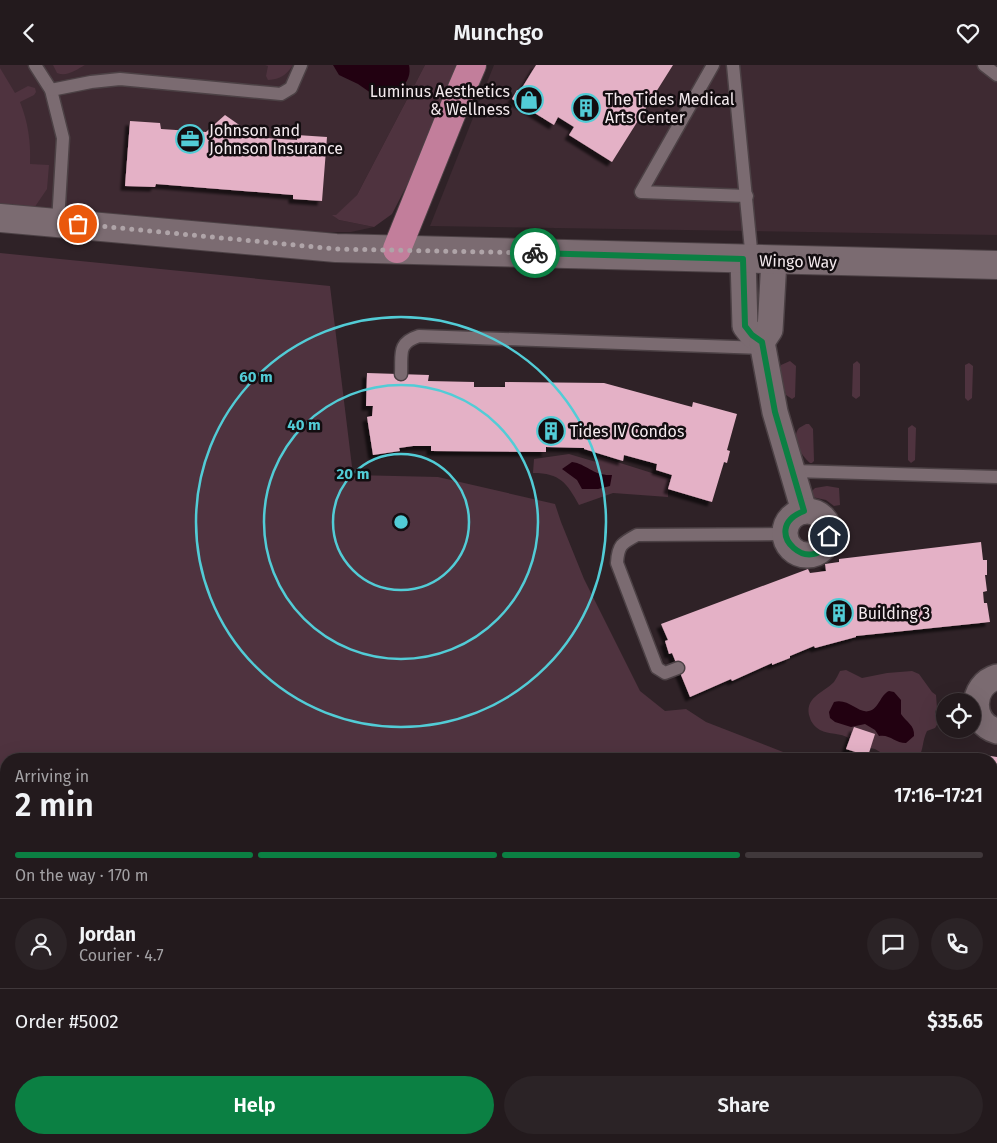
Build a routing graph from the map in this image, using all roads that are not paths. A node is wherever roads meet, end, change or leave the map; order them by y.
1 (35, 65) edge
2 (301, 65) edge
3 (472, 65) edge
4 (713, 65) edge
5 (733, 65) edge
6 (984, 65) edge
7 (997, 75) edge
8 (51, 90) junction
9 (747, 196) junction
10 (0, 218) edge
11 (58, 222) junction
12 (396, 249) junction
13 (756, 260) junction
14 (997, 265) edge
15 (762, 345) junction
16 (401, 374) dead end
17 (793, 471) junction
18 (997, 477) edge
19 (804, 511) junction
20 (786, 534) junction
21 (678, 668) dead end
22 (997, 677) edge
23 (997, 731) edge

1 - 8 lane
2 - 8 lane
3 - 12 highway
4 - 9 lane
5 - 9 lane
6 - 7 lane
8 - 11 lane
9 - 13 lane
10 - 11 street, Wingo Way
11 - 12 street, Wingo Way
12 - 13 street, Wingo Way
13 - 14 street, Wingo Way
13 - 15 street
15 - 16 lane
15 - 17 street
17 - 18 lane
17 - 19 street
19 - 20 street
19 - 20 street
20 - 21 lane
22 - 23 street

